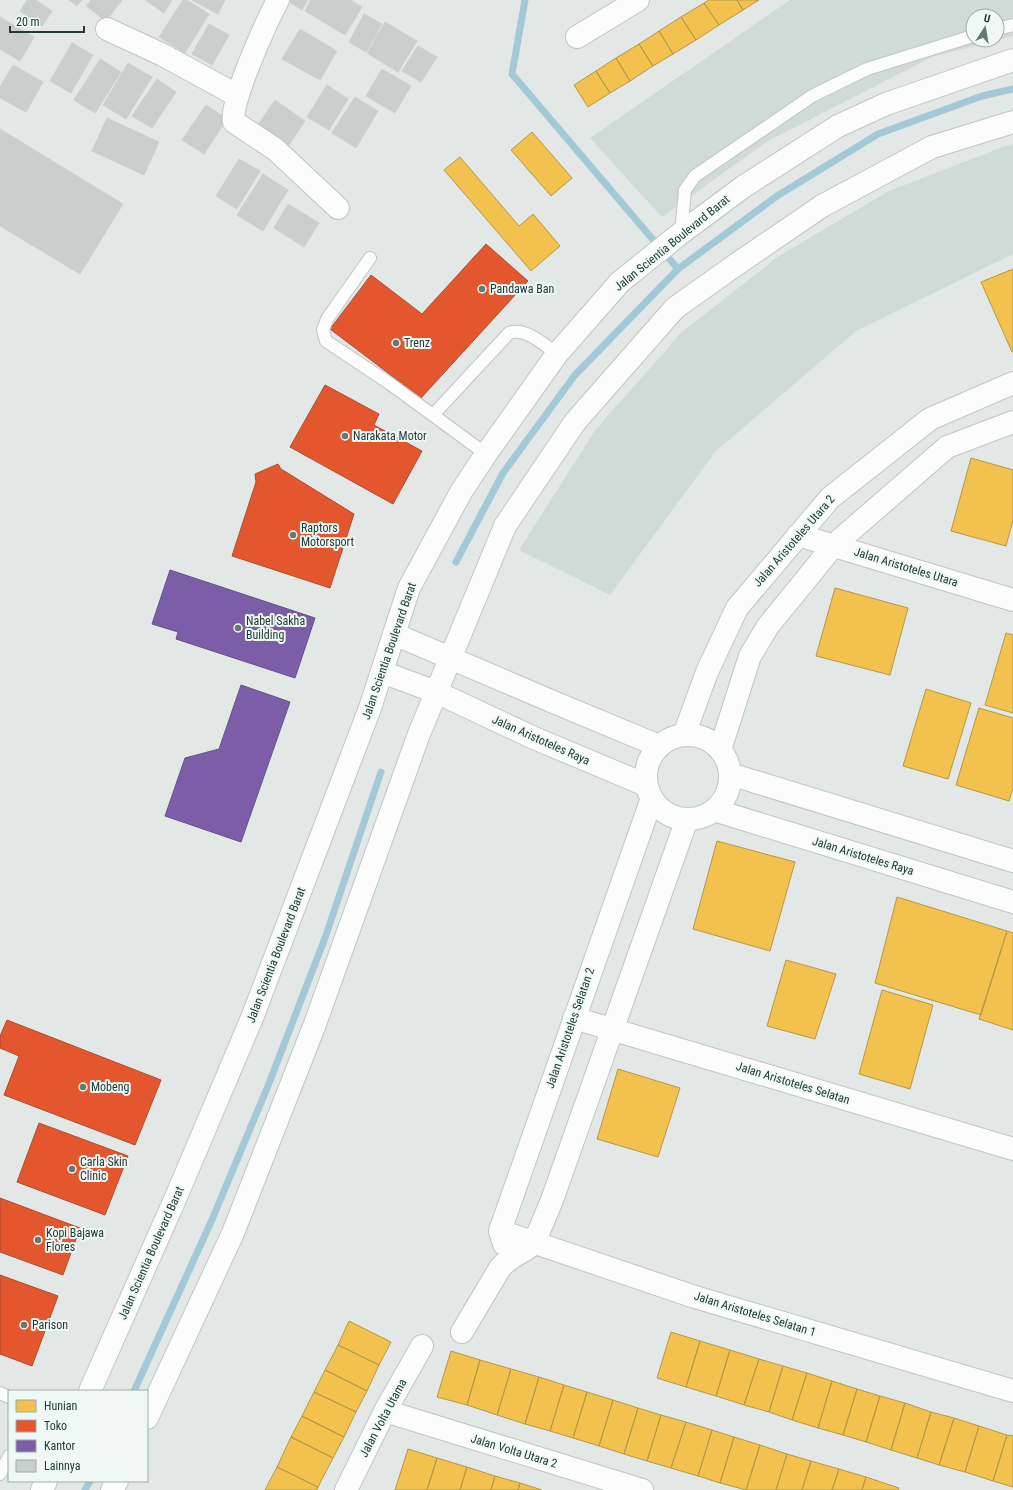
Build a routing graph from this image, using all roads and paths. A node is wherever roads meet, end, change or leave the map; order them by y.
1 (278, 0) edge
2 (638, 0) edge
3 (107, 29) dead end
4 (577, 37) dead end
5 (965, 38) edge
6 (1013, 60) edge
7 (238, 96) junction
8 (1013, 122) edge
9 (338, 208) dead end
10 (677, 236) junction
11 (370, 258) dead end
12 (557, 354) junction
13 (1013, 383) edge
14 (433, 415) junction
15 (1013, 422) edge
16 (486, 454) junction
17 (798, 535) junction
18 (834, 545) junction
19 (1013, 600) edge
20 (394, 634) junction
21 (450, 657) junction
22 (382, 672) junction
23 (436, 692) junction
24 (684, 735) junction
25 (659, 746) junction
26 (720, 750) junction
27 (730, 774) junction
28 (649, 792) junction
29 (714, 810) junction
30 (687, 819) junction
31 (1013, 861) edge
32 (1013, 902) edge
33 (574, 1018) junction
34 (612, 1030) junction
35 (1013, 1149) edge
36 (500, 1231) junction
37 (534, 1243) junction
38 (508, 1259) junction
39 (462, 1332) dead end
40 (422, 1346) dead end
41 (90, 1390) edge
42 (1013, 1391) edge
43 (386, 1411) junction
44 (148, 1416) edge
45 (8, 1458) edge
46 (0, 1474) edge
47 (346, 1490) edge
48 (642, 1490) edge

1 - 7 street
2 - 4 street
3 - 7 street
5 - 10 lane
6 - 10 street, Jalan Scientia Boulevard Barat
7 - 9 street
8 - 21 street
10 - 12 street, Jalan Scientia Boulevard Barat
11 - 14 lane
12 - 14 lane
12 - 16 street, Jalan Scientia Boulevard Barat
13 - 17 street, Jalan Aristoteles Utara 2
14 - 16 lane
15 - 18 street
16 - 20 street, Jalan Scientia Boulevard Barat
17 - 18 street, Jalan Aristoteles Utara
17 - 24 street, Jalan Aristoteles Utara 2
18 - 19 street, Jalan Aristoteles Utara
18 - 26 street
20 - 21 street
20 - 22 street, Jalan Scientia Boulevard Barat
21 - 23 street
21 - 25 street
22 - 23 street, Jalan Aristoteles Raya
22 - 41 street, Jalan Scientia Boulevard Barat
23 - 28 street, Jalan Aristoteles Raya
23 - 44 street
24 - 25 street
24 - 26 street
25 - 28 street
26 - 27 street
27 - 29 street
27 - 31 street
28 - 30 street, Jalan Aristoteles Raya
28 - 33 street, Jalan Aristoteles Selatan 2
29 - 30 street
29 - 32 street, Jalan Aristoteles Raya
30 - 34 street
33 - 34 street, Jalan Aristoteles Selatan
33 - 36 street, Jalan Aristoteles Selatan 2
34 - 35 street, Jalan Aristoteles Selatan
34 - 37 street
36 - 37 street, Jalan Aristoteles Selatan 1
36 - 38 street
37 - 38 street
37 - 42 street, Jalan Aristoteles Selatan 1
38 - 39 street
40 - 43 street, Jalan Volta Utama
43 - 47 street, Jalan Volta Utama
43 - 48 street, Jalan Volta Utara 2
45 - 46 lane

